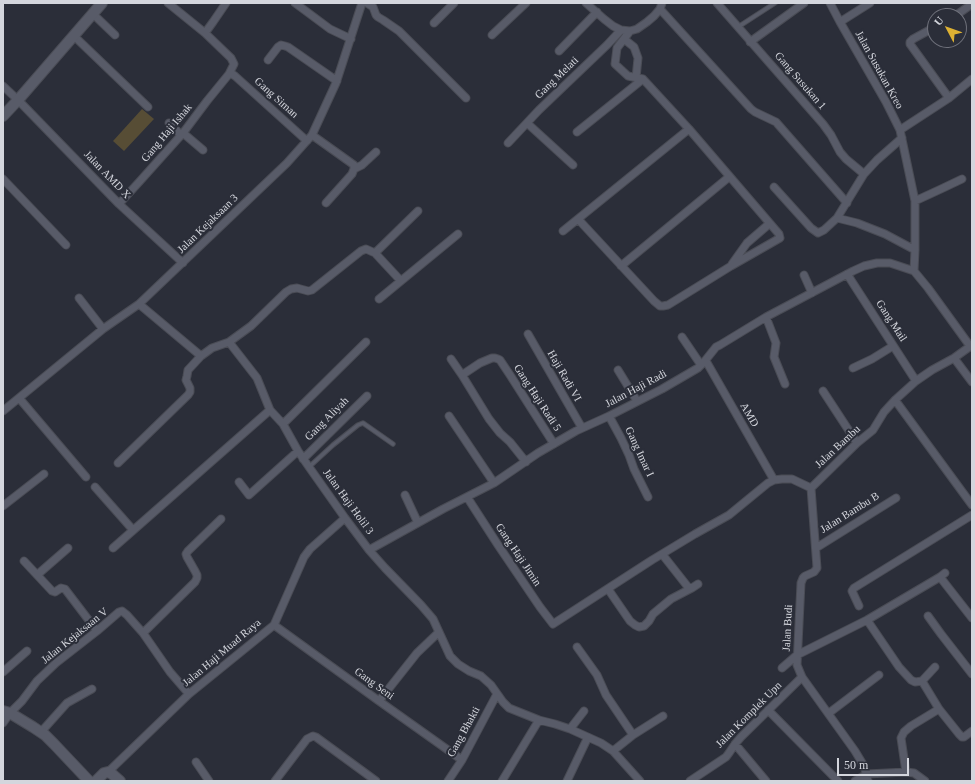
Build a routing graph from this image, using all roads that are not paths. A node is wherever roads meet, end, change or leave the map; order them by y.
1 (102, 3) edge
2 (168, 3) edge
3 (226, 3) edge
4 (295, 3) edge
5 (362, 3) edge
6 (367, 3) edge
7 (454, 3) edge
8 (526, 3) edge
9 (586, 3) edge
10 (717, 3) edge
11 (775, 3) edge
12 (804, 3) edge
13 (830, 3) edge
14 (870, 3) edge
15 (661, 6) edge
16 (597, 12) junction
17 (93, 14) junction
18 (840, 22) junction
19 (434, 23) dead end
20 (738, 27) junction
21 (622, 30) junction
22 (630, 31) junction
23 (927, 31) edge
24 (205, 33) junction
25 (115, 35) dead end
26 (74, 36) junction
27 (492, 36) dead end
28 (351, 39) junction
29 (624, 39) junction
30 (750, 42) junction
31 (559, 51) dead end
32 (268, 60) dead end
33 (229, 74) junction
34 (640, 79) junction
35 (972, 79) edge
36 (336, 81) junction
37 (3, 86) edge
38 (466, 98) dead end
39 (949, 98) junction
40 (18, 100) junction
41 (148, 107) dead end
42 (3, 116) edge
43 (527, 123) junction
44 (169, 124) dead end
45 (689, 129) junction
46 (900, 130) junction
47 (577, 132) dead end
48 (182, 134) junction
49 (312, 135) junction
50 (902, 138) junction
51 (307, 140) junction
52 (508, 143) dead end
53 (203, 150) dead end
54 (376, 152) dead end
55 (573, 165) dead end
56 (354, 169) junction
57 (864, 174) junction
58 (729, 177) junction
59 (3, 179) edge
60 (962, 179) dead end
61 (774, 187) dead end
62 (915, 201) junction
63 (326, 202) dead end
64 (847, 203) junction
65 (119, 204) junction
66 (418, 211) dead end
67 (837, 218) junction
68 (578, 219) junction
69 (769, 224) junction
70 (563, 231) dead end
71 (458, 234) dead end
72 (66, 245) dead end
73 (915, 250) junction
74 (375, 253) junction
75 (183, 263) junction
76 (621, 266) junction
77 (731, 266) junction
78 (914, 271) junction
79 (847, 274) junction
80 (804, 275) dead end
81 (402, 281) junction
82 (812, 293) junction
83 (79, 298) dead end
84 (379, 299) dead end
85 (139, 304) junction
86 (766, 317) junction
87 (103, 329) junction
88 (528, 334) dead end
89 (682, 336) dead end
90 (229, 342) junction
91 (366, 342) dead end
92 (894, 346) junction
93 (971, 347) edge
94 (201, 356) junction
95 (451, 360) dead end
96 (955, 360) junction
97 (703, 363) junction
98 (854, 368) dead end
99 (618, 370) dead end
100 (462, 375) junction
101 (916, 381) junction
102 (972, 382) edge
103 (785, 384) dead end
104 (823, 391) dead end
105 (367, 396) dead end
106 (19, 398) junction
107 (895, 400) junction
108 (637, 401) junction
109 (270, 410) junction
110 (3, 411) edge
111 (449, 416) dead end
112 (609, 416) junction
113 (283, 424) junction
114 (582, 428) junction
115 (857, 443) junction
116 (393, 444) dead end
117 (554, 444) junction
118 (298, 451) junction
119 (303, 459) junction
120 (526, 462) junction
121 (118, 463) dead end
122 (309, 467) junction
123 (44, 474) dead end
124 (86, 477) dead end
125 (774, 480) junction
126 (239, 482) dead end
127 (494, 483) junction
128 (94, 487) dead end
129 (811, 488) junction
130 (405, 495) dead end
131 (467, 497) junction
132 (648, 497) dead end
133 (896, 498) dead end
134 (972, 505) edge
135 (3, 506) edge
136 (972, 515) edge
137 (345, 518) junction
138 (221, 519) dead end
139 (418, 523) junction
140 (133, 530) junction
141 (68, 548) dead end
142 (113, 548) dead end
143 (816, 548) junction
144 (369, 550) junction
145 (662, 554) junction
146 (24, 561) dead end
147 (37, 575) junction
148 (698, 584) dead end
149 (692, 588) junction
150 (608, 589) junction
151 (859, 606) dead end
152 (928, 616) dead end
153 (972, 618) edge
154 (867, 620) junction
155 (274, 625) junction
156 (97, 631) junction
157 (439, 632) junction
158 (143, 633) junction
159 (577, 647) dead end
160 (27, 651) dead end
161 (797, 655) junction
162 (935, 667) dead end
163 (782, 668) dead end
164 (3, 672) edge
165 (972, 674) edge
166 (879, 675) dead end
167 (802, 677) junction
168 (922, 681) junction
169 (92, 689) dead end
170 (189, 694) junction
171 (497, 694) junction
172 (379, 701) junction
173 (940, 709) junction
174 (768, 710) junction
175 (584, 711) dead end
176 (6, 712) edge
177 (829, 713) junction
178 (663, 716) dead end
179 (539, 720) junction
180 (3, 723) edge
181 (570, 729) junction
182 (972, 731) edge
183 (41, 732) junction
184 (633, 735) junction
185 (588, 737) junction
186 (734, 744) junction
187 (613, 751) junction
188 (462, 760) junction
189 (196, 762) dead end
190 (108, 772) junction
191 (906, 772) junction
192 (868, 778) edge
193 (89, 781) edge
194 (96, 781) edge
195 (120, 781) edge
196 (209, 781) edge
197 (275, 781) edge
198 (376, 781) edge
199 (448, 781) edge
200 (502, 781) edge
201 (567, 781) edge
202 (640, 781) edge
203 (690, 781) edge
204 (766, 781) edge
205 (838, 781) edge
206 (855, 781) edge
207 (925, 781) edge

1 - 17 street
2 - 24 street
3 - 24 street
4 - 28 street
5 - 28 street, Jalan Kejaksaan 3
6 - 38 street
7 - 19 street
8 - 27 street
9 - 16 street
10 - 20 street, Gang Susukan 1
11 - 20 lane
12 - 30 street
13 - 18 street, Jalan Susukan Kreo
14 - 18 street
15 - 22 street
15 - 64 street
16 - 21 street
16 - 31 street
17 - 25 street
17 - 26 street
18 - 46 street, Jalan Susukan Kreo
20 - 30 street, Gang Susukan 1
21 - 22 street
21 - 43 street, Gang Melati
22 - 29 street
23 - 39 street
24 - 33 street
26 - 40 street
26 - 41 street
28 - 36 street, Jalan Kejaksaan 3
29 - 34 street
29 - 34 street
30 - 57 street, Gang Susukan 1
32 - 36 street
33 - 48 street, Gang Haji Ishak
33 - 51 street, Gang Siman
34 - 45 street
34 - 47 street
35 - 39 street
36 - 49 street, Jalan Kejaksaan 3
37 - 40 street, Jalan AMD X
39 - 46 street
40 - 42 street
40 - 65 street, Jalan AMD X
43 - 52 street, Gang Melati
43 - 55 street
44 - 48 street
45 - 58 street
45 - 68 street
46 - 50 street, Jalan Susukan Kreo
48 - 53 street
48 - 65 street, Gang Haji Ishak
49 - 51 street, Jalan Kejaksaan 3
49 - 56 street
50 - 57 street
50 - 62 street, Jalan Susukan Kreo
51 - 75 street, Jalan Kejaksaan 3
54 - 56 street
56 - 63 street
57 - 64 street
58 - 69 street
58 - 76 street
59 - 72 street
60 - 62 street
61 - 67 street
62 - 73 street, Jalan Susukan Kreo
64 - 67 street
65 - 75 street, Jalan AMD X
66 - 74 street
67 - 73 street
68 - 70 street
68 - 76 street
69 - 77 street
69 - 77 street
71 - 81 street
73 - 78 street, Jalan Susukan Kreo
74 - 81 street
74 - 90 street
75 - 85 street, Jalan Kejaksaan 3
76 - 77 street
78 - 79 street, Jalan Haji Radi
78 - 93 street
79 - 82 street, Jalan Haji Radi
79 - 92 street, Gang Mail
80 - 82 street
81 - 84 street
82 - 86 street, Jalan Haji Radi
83 - 87 street
85 - 87 street, Jalan Kejaksaan 3
85 - 94 street
86 - 97 street, Jalan Haji Radi
86 - 103 street
87 - 106 street, Jalan Kejaksaan 3
88 - 114 street, Haji Radi VI
89 - 97 street, AMD
90 - 94 street
90 - 109 street, Jalan Haji Holil 3
91 - 113 street
92 - 98 street
92 - 101 street, Gang Mail
93 - 96 street, Jalan Bambu
94 - 121 street
95 - 100 street
96 - 101 street, Jalan Bambu
96 - 102 street
97 - 108 street, Jalan Haji Radi
97 - 125 street, AMD
99 - 108 street
100 - 117 street, Gang Haji Radi 5
100 - 120 street
101 - 107 street, Jalan Bambu
104 - 115 street
105 - 119 street, Gang Aliyah
106 - 110 street, Jalan Kejaksaan 3
106 - 124 street
107 - 115 street, Jalan Bambu
107 - 134 street
108 - 112 street, Jalan Haji Radi
109 - 113 street, Jalan Haji Holil 3
109 - 140 street
111 - 127 street
112 - 114 street, Jalan Haji Radi
112 - 132 street, Gang Imar I
113 - 118 street, Jalan Haji Holil 3
114 - 117 street, Jalan Haji Radi
115 - 129 street, Jalan Bambu
116 - 122 lane
117 - 120 street, Jalan Haji Radi
118 - 119 street, Jalan Haji Holil 3
118 - 126 street
119 - 122 street, Jalan Haji Holil 3
120 - 127 street, Jalan Haji Radi
122 - 137 street, Jalan Haji Holil 3
123 - 135 street
125 - 129 street
125 - 145 street
127 - 131 street, Jalan Haji Radi
128 - 140 street
129 - 143 street, Jalan Budi
130 - 139 street
131 - 139 street, Jalan Haji Radi
131 - 150 street, Gang Haji Jimin
133 - 143 street, Jalan Bambu B
136 - 151 street
137 - 144 street, Jalan Haji Holil 3
137 - 155 street, Jalan Haji Muad Raya
138 - 158 street
139 - 144 street, Jalan Haji Radi
140 - 142 street
141 - 147 street
143 - 161 street, Jalan Budi
144 - 157 street, Jalan Haji Holil 3
145 - 149 street
145 - 150 street
146 - 147 street
147 - 156 street
148 - 149 street
149 - 150 street
152 - 165 street
153 - 154 street
154 - 161 street
154 - 168 street
155 - 170 street, Jalan Haji Muad Raya
155 - 172 street, Gang Seni
156 - 158 street, Jalan Kejaksaan V
156 - 176 street, Jalan Kejaksaan V
157 - 171 street, Jalan Haji Holil 3
157 - 172 street
158 - 170 street
159 - 184 street
160 - 164 street
161 - 163 street
161 - 167 street, Jalan Budi
162 - 168 street
166 - 177 street
167 - 174 street, Jalan Komplek Upn
167 - 177 street, Jalan Budi
168 - 173 street
169 - 183 street
170 - 190 street, Jalan Haji Muad Raya
171 - 179 street, Jalan Haji Holil 3
171 - 188 street, Gang Bhakti
172 - 188 street, Gang Seni
173 - 182 street
173 - 191 street
174 - 186 street, Jalan Komplek Upn
174 - 205 street
175 - 181 street
176 - 180 street, Jalan Kejaksaan V
176 - 183 street
177 - 192 street, Jalan Budi
178 - 184 street
179 - 181 street, Jalan Haji Holil 3
179 - 200 street
181 - 185 street, Jalan Haji Holil 3
183 - 193 street
184 - 187 street
185 - 187 street, Jalan Haji Holil 3
185 - 201 street
186 - 203 street, Jalan Komplek Upn
186 - 204 street
187 - 202 street, Jalan Haji Holil 3
188 - 199 street, Gang Bhakti
189 - 196 street
190 - 194 street
190 - 195 street
191 - 192 street
191 - 207 street
192 - 206 street
197 - 198 street

